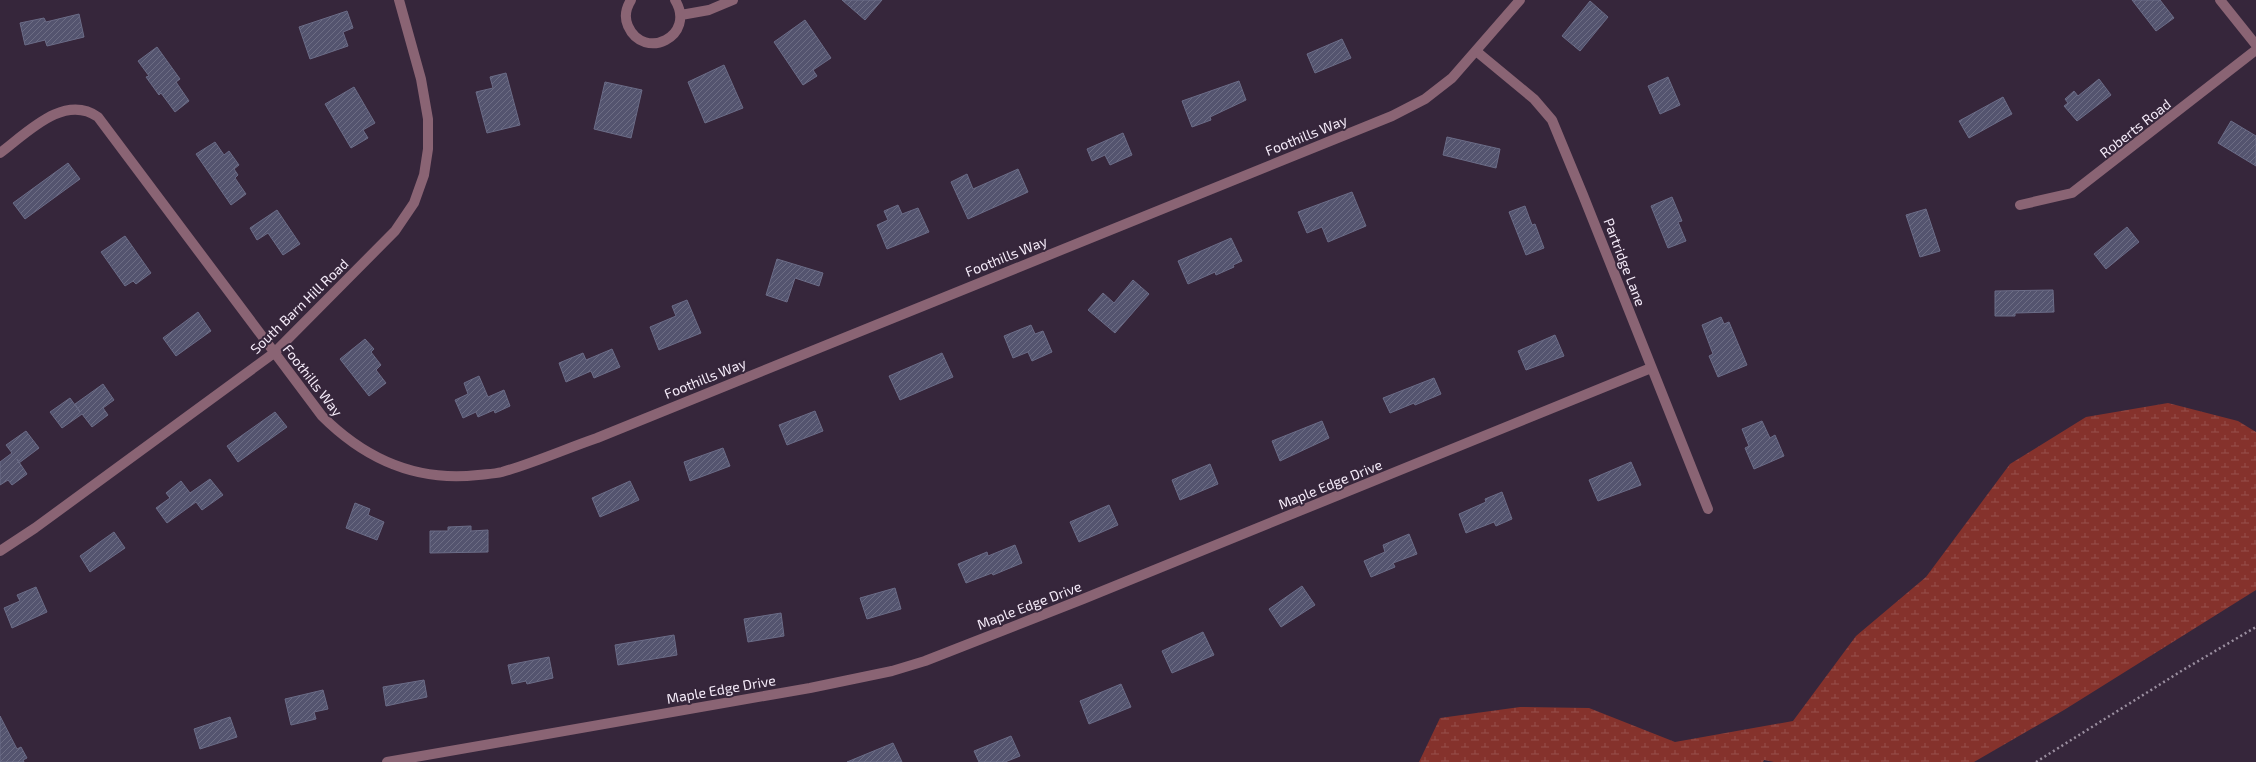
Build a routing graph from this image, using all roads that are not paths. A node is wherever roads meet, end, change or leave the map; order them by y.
1 (399, 0) edge
2 (631, 0) edge
3 (675, 0) edge
4 (733, 0) edge
5 (1520, 0) edge
6 (2220, 0) edge
7 (680, 15) junction
8 (2256, 44) edge
9 (2256, 50) edge
10 (1476, 51) junction
11 (0, 153) edge
12 (2020, 205) dead end
13 (274, 353) junction
14 (1651, 368) junction
15 (1708, 509) dead end
16 (0, 550) edge
17 (387, 762) edge

1 - 13 street, South Barn Hill Road
2 - 7 street
3 - 7 street
4 - 7 street
5 - 10 street, Foothills Way
6 - 8 street
9 - 12 street, Roberts Road
10 - 13 street, Foothills Way
10 - 14 street, Partridge Lane
11 - 13 street, Foothills Way
13 - 16 street, South Barn Hill Road
14 - 15 street, Partridge Lane
14 - 17 street, Maple Edge Drive

